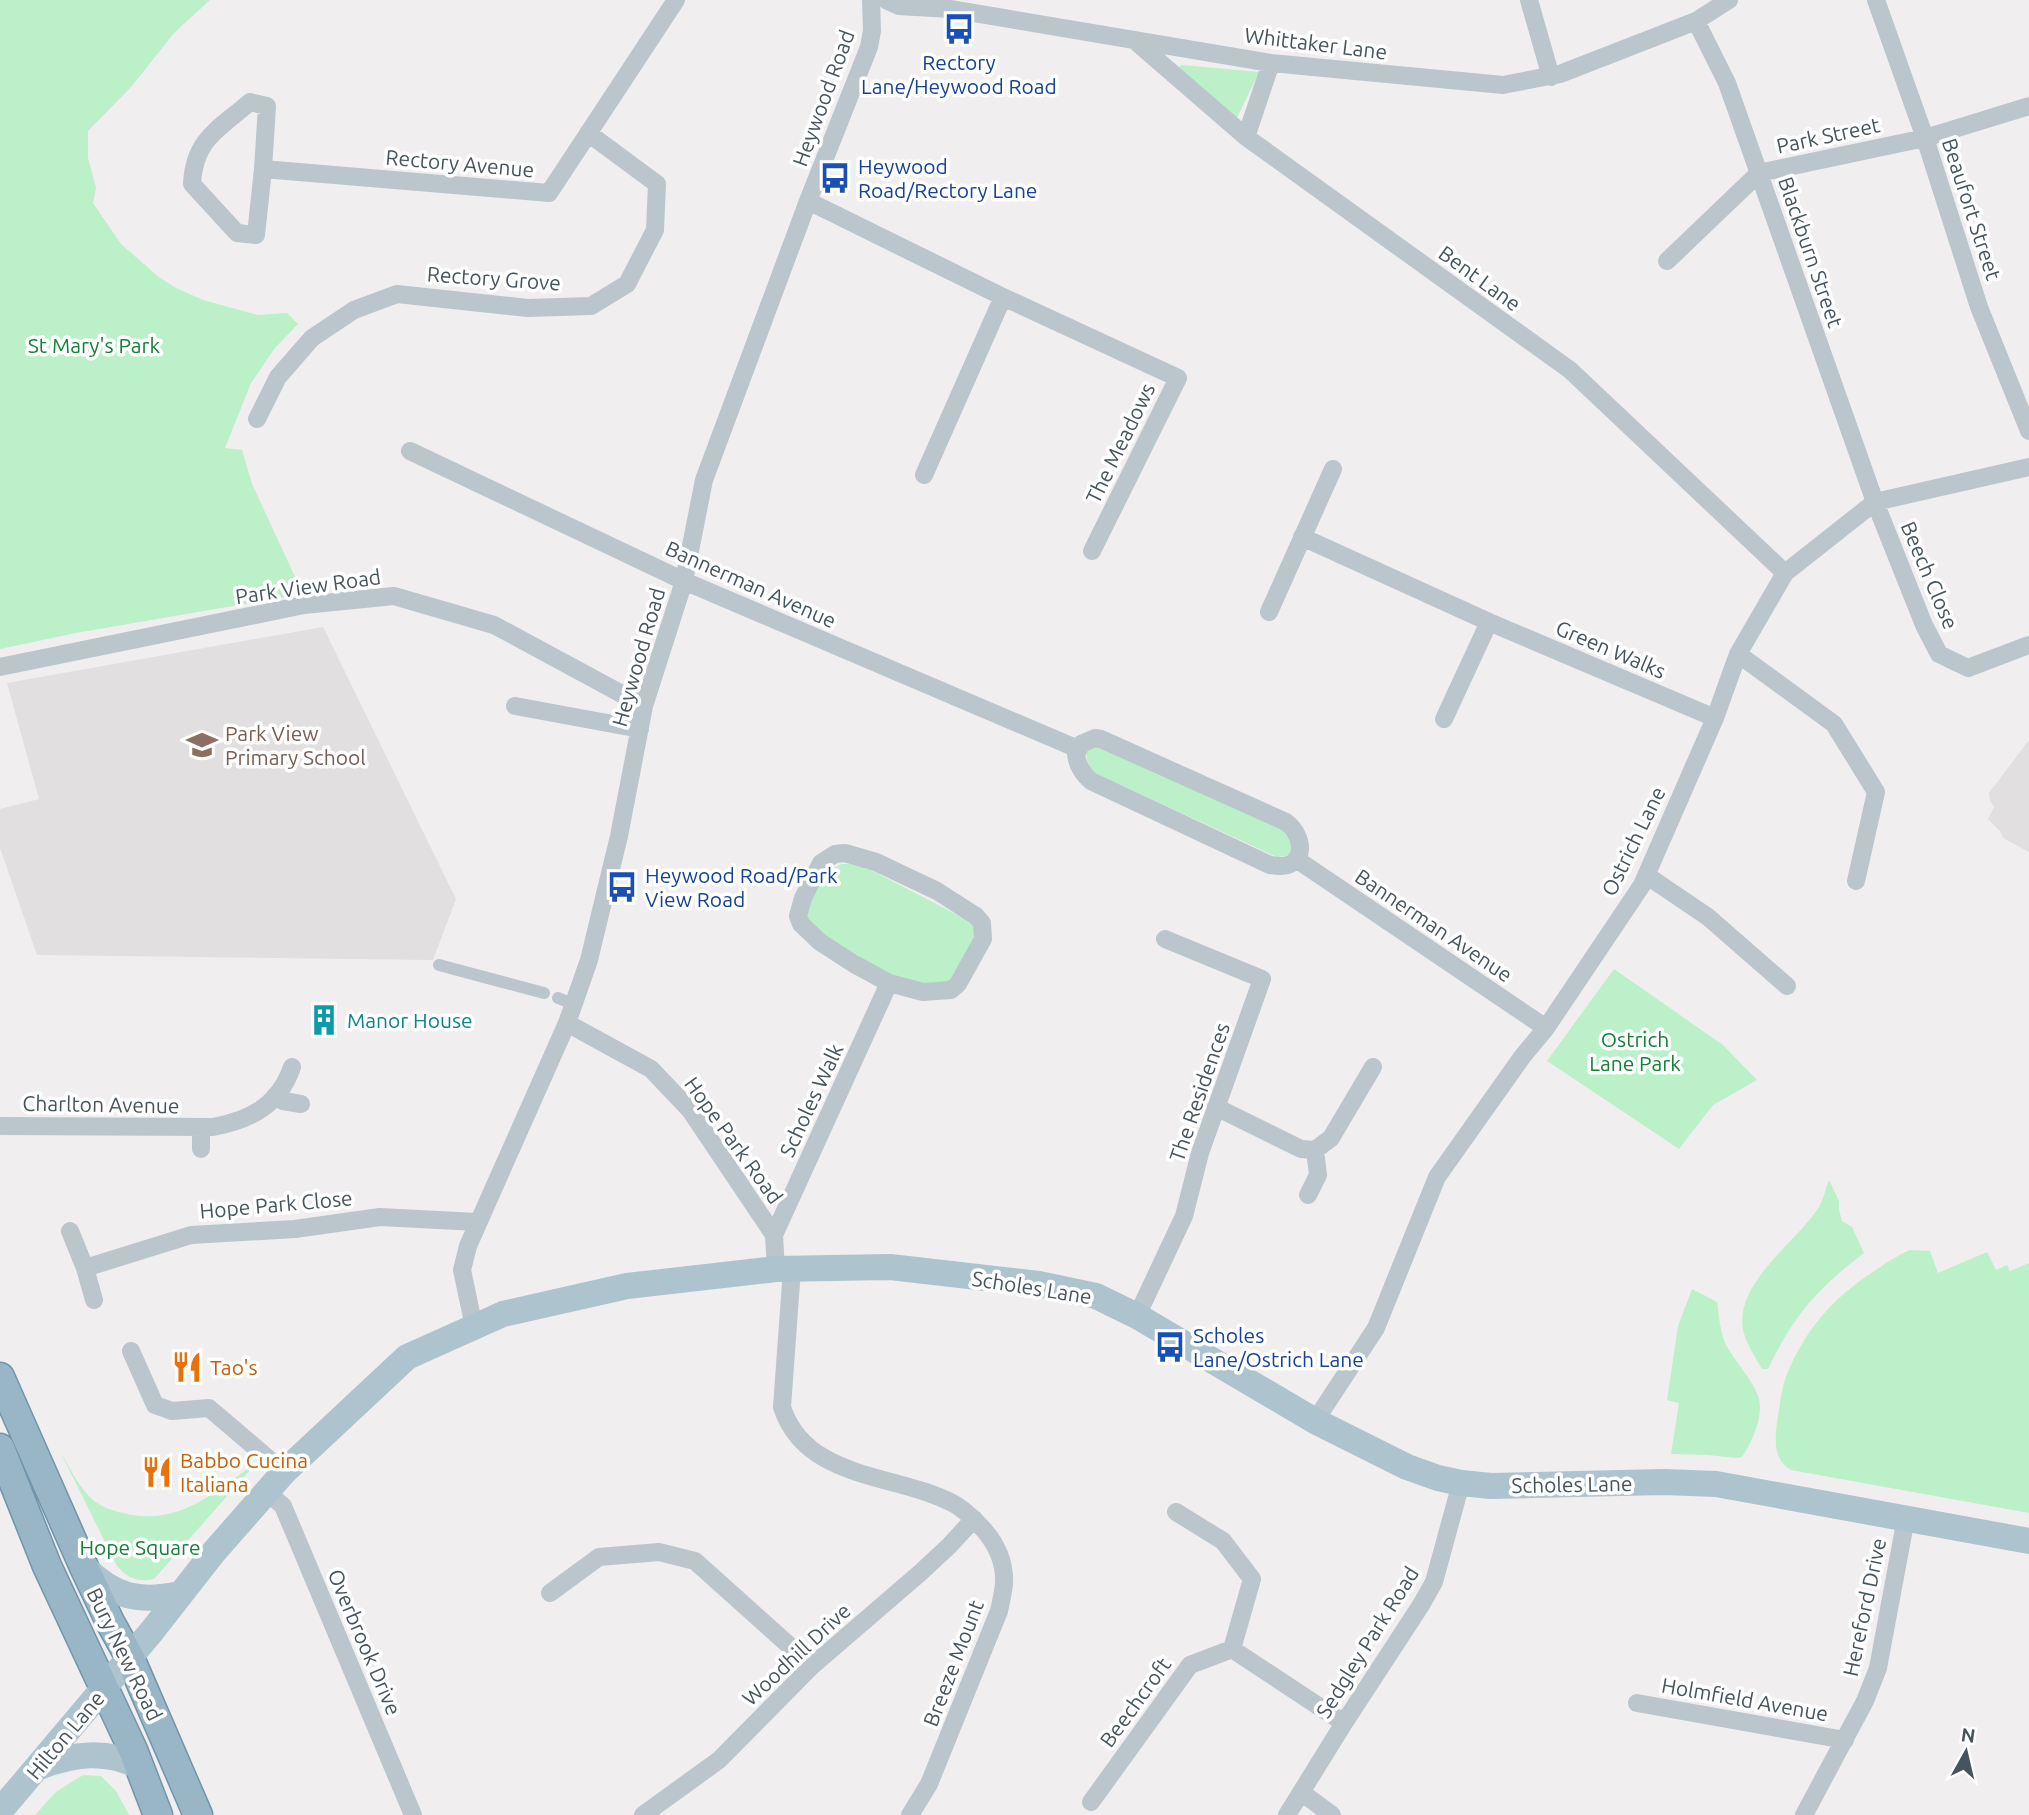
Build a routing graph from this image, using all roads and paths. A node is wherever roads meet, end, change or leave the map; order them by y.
1 (676, 0) edge
2 (871, 0) edge
3 (886, 0) edge
4 (1529, 0) edge
5 (1729, 0) edge
6 (1876, 0) edge
7 (1696, 21) junction
8 (1133, 39) junction
9 (1271, 62) junction
10 (1551, 76) junction
11 (2029, 106) edge
12 (588, 133) junction
13 (1246, 137) junction
14 (1925, 138) junction
15 (263, 169) junction
16 (1759, 173) junction
17 (808, 201) junction
18 (1667, 261) dead end
19 (1003, 297) junction
20 (257, 419) dead end
21 (2029, 431) edge
22 (410, 451) dead end
23 (2029, 467) edge
24 (1333, 469) dead end
25 (924, 475) dead end
26 (1875, 502) junction
27 (1302, 537) junction
28 (1092, 551) dead end
29 (1785, 573) junction
30 (684, 581) junction
31 (1269, 612) dead end
32 (1489, 622) junction
33 (2029, 645) edge
34 (1738, 653) junction
35 (0, 667) edge
36 (515, 706) dead end
37 (645, 706) junction
38 (1715, 718) junction
39 (1444, 719) dead end
40 (640, 729) junction
41 (1078, 749) junction
42 (1296, 859) junction
43 (1646, 875) junction
44 (1856, 881) dead end
45 (1165, 939) dead end
46 (439, 965) dead end
47 (889, 983) junction
48 (1787, 986) dead end
49 (544, 993) dead end
50 (567, 1023) junction
51 (1546, 1028) junction
52 (292, 1067) dead end
53 (1373, 1067) dead end
54 (275, 1096) junction
55 (301, 1104) dead end
56 (1216, 1107) junction
57 (0, 1126) edge
58 (201, 1128) junction
59 (201, 1149) dead end
60 (1315, 1150) junction
61 (1308, 1195) dead end
62 (477, 1222) junction
63 (70, 1231) dead end
64 (779, 1256) junction
65 (85, 1268) junction
66 (94, 1300) dead end
67 (1138, 1316) junction
68 (474, 1326) junction
69 (131, 1352) dead end
70 (0, 1377) edge
71 (1315, 1421) junction
72 (0, 1448) edge
73 (284, 1472) junction
74 (1461, 1483) junction
75 (267, 1492) junction
76 (1176, 1512) dead end
77 (1906, 1518) junction
78 (974, 1519) junction
79 (2029, 1541) edge
80 (84, 1567) junction
81 (550, 1593) dead end
82 (180, 1594) junction
83 (1232, 1649) junction
84 (130, 1658) junction
85 (812, 1666) junction
86 (104, 1689) junction
87 (1637, 1703) dead end
88 (1344, 1723) junction
89 (1845, 1740) junction
90 (39, 1767) junction
91 (140, 1767) junction
92 (1301, 1793) junction
93 (1091, 1802) dead end
94 (0, 1811) edge
95 (158, 1815) edge
96 (198, 1815) edge
97 (414, 1815) edge
98 (643, 1815) edge
99 (910, 1815) edge
100 (1287, 1815) edge
101 (1332, 1815) edge
102 (1804, 1815) edge

1 - 12 street, Rectory Avenue
2 - 17 street, Heywood Road
3 - 8 street, Whittaker Lane
4 - 10 street
5 - 7 street, Whittaker Lane
6 - 14 street, Beaufort Street
7 - 10 street, Whittaker Lane
7 - 16 street, Blackburn Street
8 - 9 street, Whittaker Lane
8 - 13 street, Bent Lane
9 - 10 street, Whittaker Lane
9 - 13 street
11 - 14 street, Park Street
12 - 15 street, Rectory Avenue
12 - 20 street, Rectory Grove
13 - 29 street, Bent Lane
14 - 16 street, Park Street
14 - 21 street, Beaufort Street
15 - 15 street
16 - 18 street, Park Street
16 - 26 street, Blackburn Street
17 - 19 street, The Meadows
17 - 30 street, Heywood Road
19 - 25 street
19 - 28 street, The Meadows
22 - 30 street, Bannerman Avenue
23 - 26 street, Ostrich Lane
24 - 27 street
26 - 29 street, Ostrich Lane
26 - 33 street, Beech Close
27 - 31 street
27 - 32 street, Green Walks
29 - 34 street, Ostrich Lane
30 - 37 street, Heywood Road
30 - 41 street, Bannerman Avenue
32 - 38 street, Green Walks
32 - 39 street
34 - 38 street, Ostrich Lane
34 - 44 street
35 - 37 street, Park View Road
36 - 40 street
37 - 40 street, Heywood Road
38 - 43 street, Ostrich Lane
40 - 50 street, Heywood Road
41 - 42 street
41 - 42 street
42 - 51 street, Bannerman Avenue
43 - 48 street
43 - 51 street, Ostrich Lane
45 - 56 street, The Residences
46 - 49 street
47 - 47 street
47 - 64 street, Scholes Walk
50 - 62 street, Heywood Road
50 - 64 street, Hope Park Road
51 - 71 street, Ostrich Lane
52 - 54 street, Charlton Avenue
53 - 60 street
54 - 55 street
54 - 58 street, Charlton Avenue
56 - 60 street
56 - 67 street, The Residences
57 - 58 street, Charlton Avenue
58 - 59 street, Charlton Avenue
60 - 61 street
62 - 65 street, Hope Park Close
62 - 68 street, Heywood Road
63 - 65 street
64 - 67 main road, Scholes Lane
64 - 68 main road, Scholes Lane
64 - 78 street, Breeze Mount
65 - 66 street
67 - 71 main road, Scholes Lane
68 - 73 main road, Scholes Lane
69 - 73 street
70 - 80 highway, Bury New Road
71 - 74 main road, Scholes Lane
72 - 86 highway, Bury New Road
73 - 75 main road, Scholes Lane
74 - 77 main road, Scholes Lane
74 - 88 street, Sedgley Park Road
75 - 82 main road, Scholes Lane
75 - 97 street, Overbrook Drive
76 - 83 street
77 - 79 main road, Scholes Lane
77 - 89 street, Hereford Drive
78 - 85 street, Woodhill Drive
78 - 99 street, Breeze Mount
80 - 82 main road
80 - 84 highway, Bury New Road
81 - 85 street
82 - 84 main road, Scholes Lane
83 - 88 street
83 - 93 street, Beechcroft
84 - 86 main road, Hilton Lane
84 - 96 highway, Bury New Road
85 - 98 street, Woodhill Drive
86 - 90 main road, Hilton Lane
86 - 91 highway, Bury New Road
87 - 89 street, Holmfield Avenue
88 - 92 street, Sedgley Park Road
89 - 102 street, Hereford Drive
90 - 91 main road
90 - 94 main road, Hilton Lane
91 - 95 highway, Bury New Road
92 - 100 street, Sedgley Park Road
92 - 101 street

